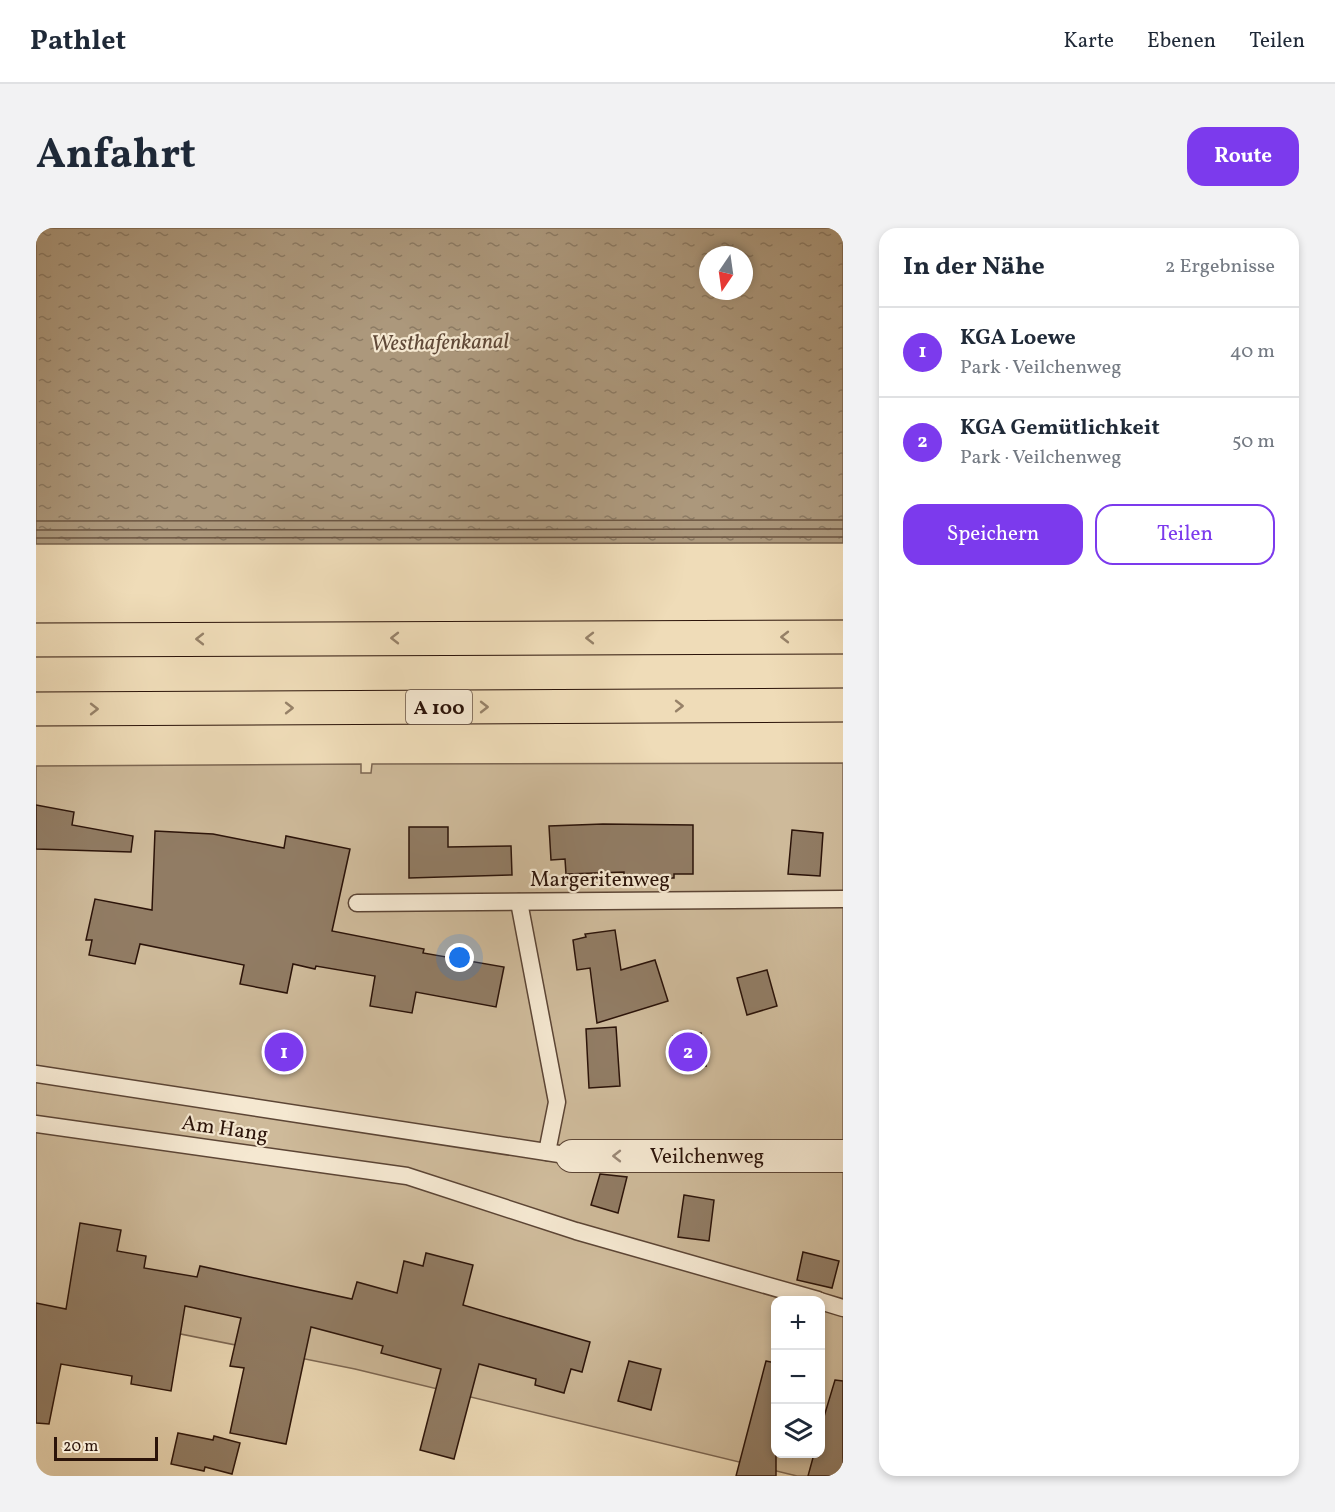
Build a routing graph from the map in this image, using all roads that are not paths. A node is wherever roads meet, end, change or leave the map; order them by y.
1 (843, 637) edge
2 (36, 640) edge
3 (843, 705) edge
4 (36, 709) edge
5 (843, 899) edge
6 (519, 902) junction
7 (357, 903) dead end
8 (36, 1074) edge
9 (36, 1124) edge
10 (559, 1154) junction
11 (843, 1156) edge
12 (802, 1296) edge
13 (825, 1303) edge
14 (843, 1308) edge

1 -> 2 highway
4 -> 3 highway, A 100
5 - 6 lane, Margeritenweg
6 - 7 lane, Margeritenweg
6 - 10 lane
8 - 10 lane
9 - 12 lane, Am Hang
11 -> 10 street, Veilchenweg
13 - 14 lane, Am Hang

